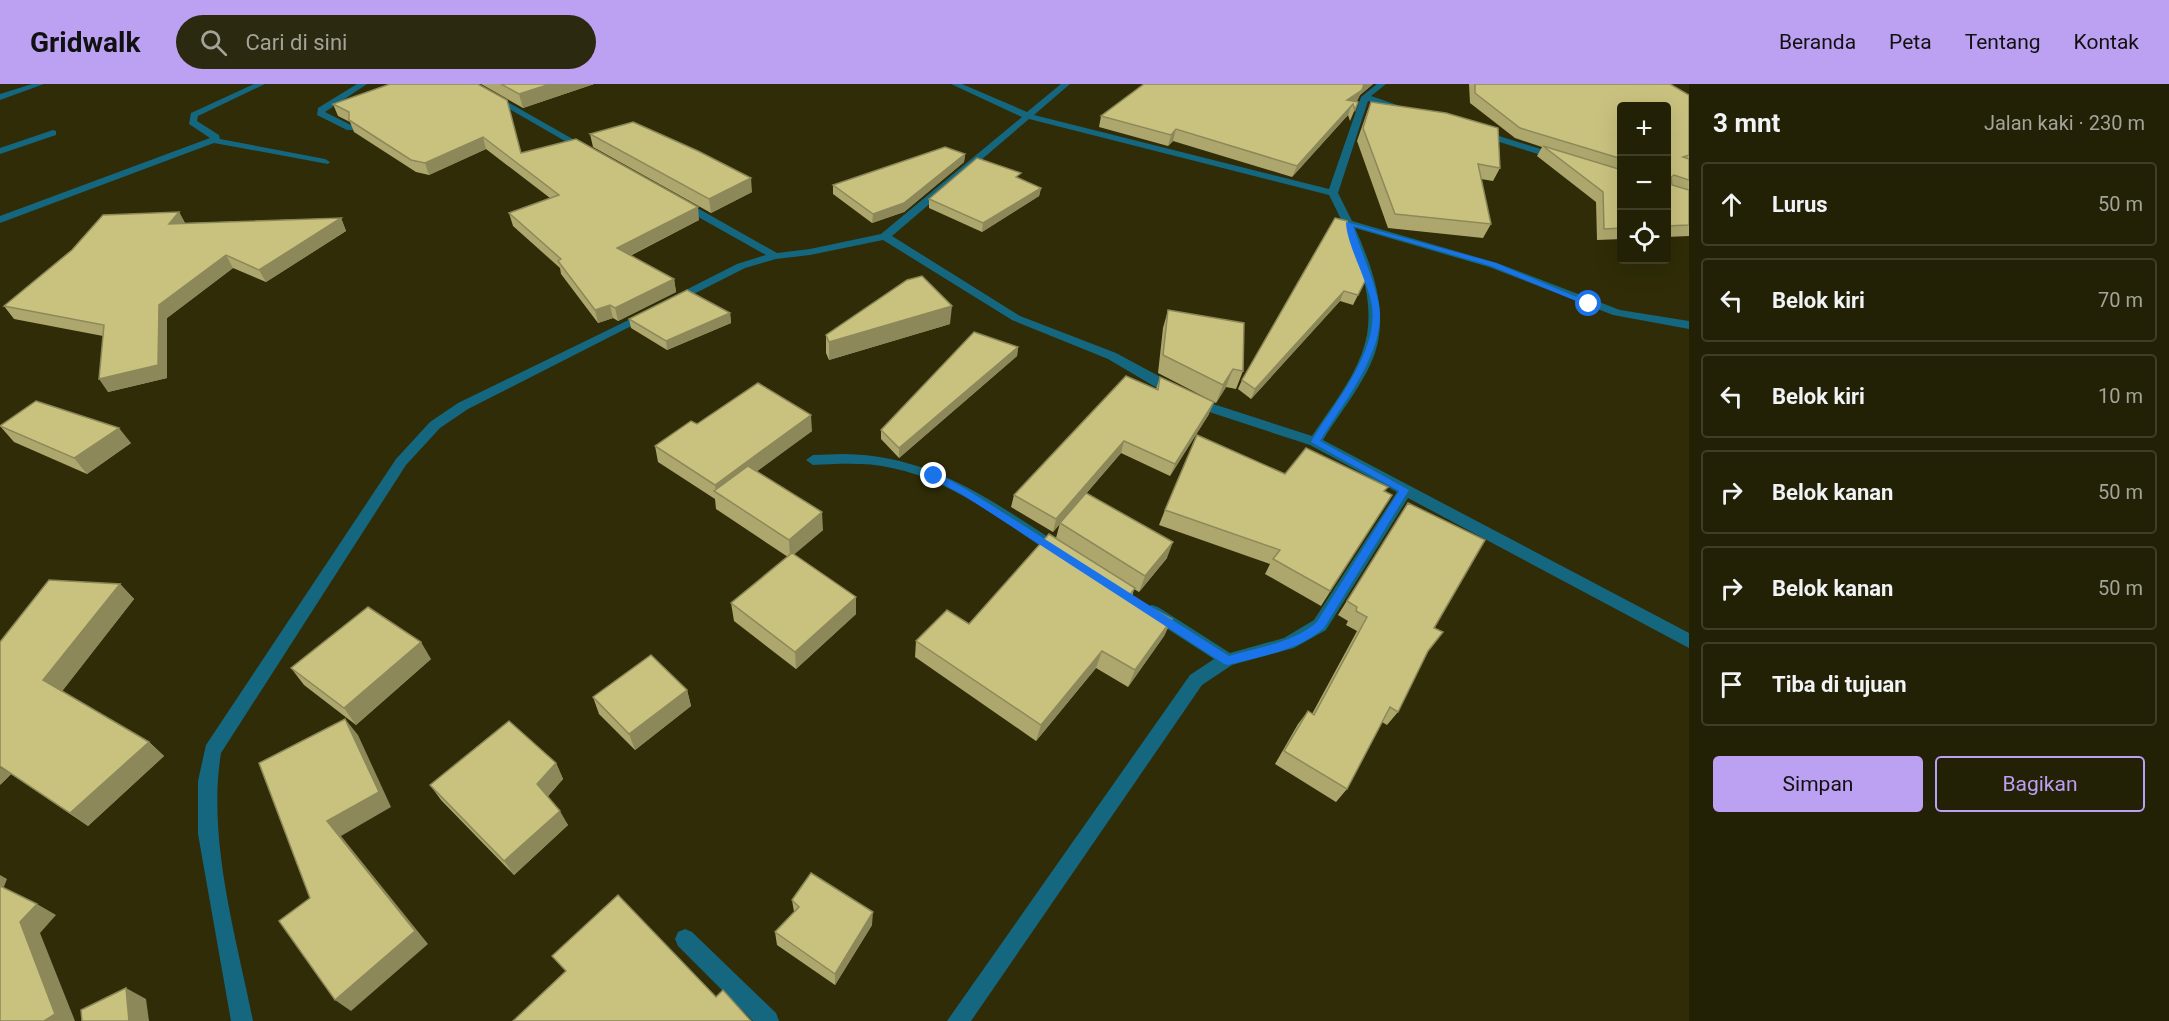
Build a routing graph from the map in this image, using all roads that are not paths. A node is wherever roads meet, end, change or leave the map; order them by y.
1 (22, 84) edge
2 (40, 84) edge
3 (261, 84) edge
4 (363, 84) edge
5 (470, 84) edge
6 (955, 84) edge
7 (1066, 84) edge
8 (1382, 84) edge
9 (0, 90) edge
10 (0, 97) edge
11 (1365, 97) junction
12 (1421, 114) edge
13 (1030, 117) junction
14 (350, 128) edge
15 (1466, 128) edge
16 (53, 133) dead end
17 (213, 140) junction
18 (0, 151) edge
19 (592, 153) edge
20 (1566, 160) edge
21 (325, 162) dead end
22 (1333, 193) junction
23 (674, 198) edge
24 (0, 220) edge
25 (1349, 223) junction
26 (885, 236) junction
27 (775, 256) junction
28 (1689, 325) edge
29 (1315, 442) junction
30 (813, 460) dead end
31 (1405, 490) junction
32 (1072, 559) edge
33 (1137, 601) edge
34 (1689, 641) edge
35 (1228, 660) junction
36 (685, 939) dead end
37 (242, 1021) edge
38 (768, 1021) edge
39 (958, 1021) edge

1 - 9 street
2 - 10 street
3 - 17 street
4 - 14 street
5 - 19 street
6 - 13 street
7 - 13 street
8 - 11 street
11 - 12 street
11 - 22 street
13 - 22 street
13 - 26 street
15 - 20 street
16 - 18 street
17 - 21 street
17 - 24 street
22 - 25 street
23 - 27 street
25 - 28 street
25 - 29 street
26 - 27 street
26 - 29 street
27 - 37 street
29 - 31 street
30 - 32 street
31 - 34 street
31 - 35 street
33 - 35 street
35 - 39 street
36 - 38 street

